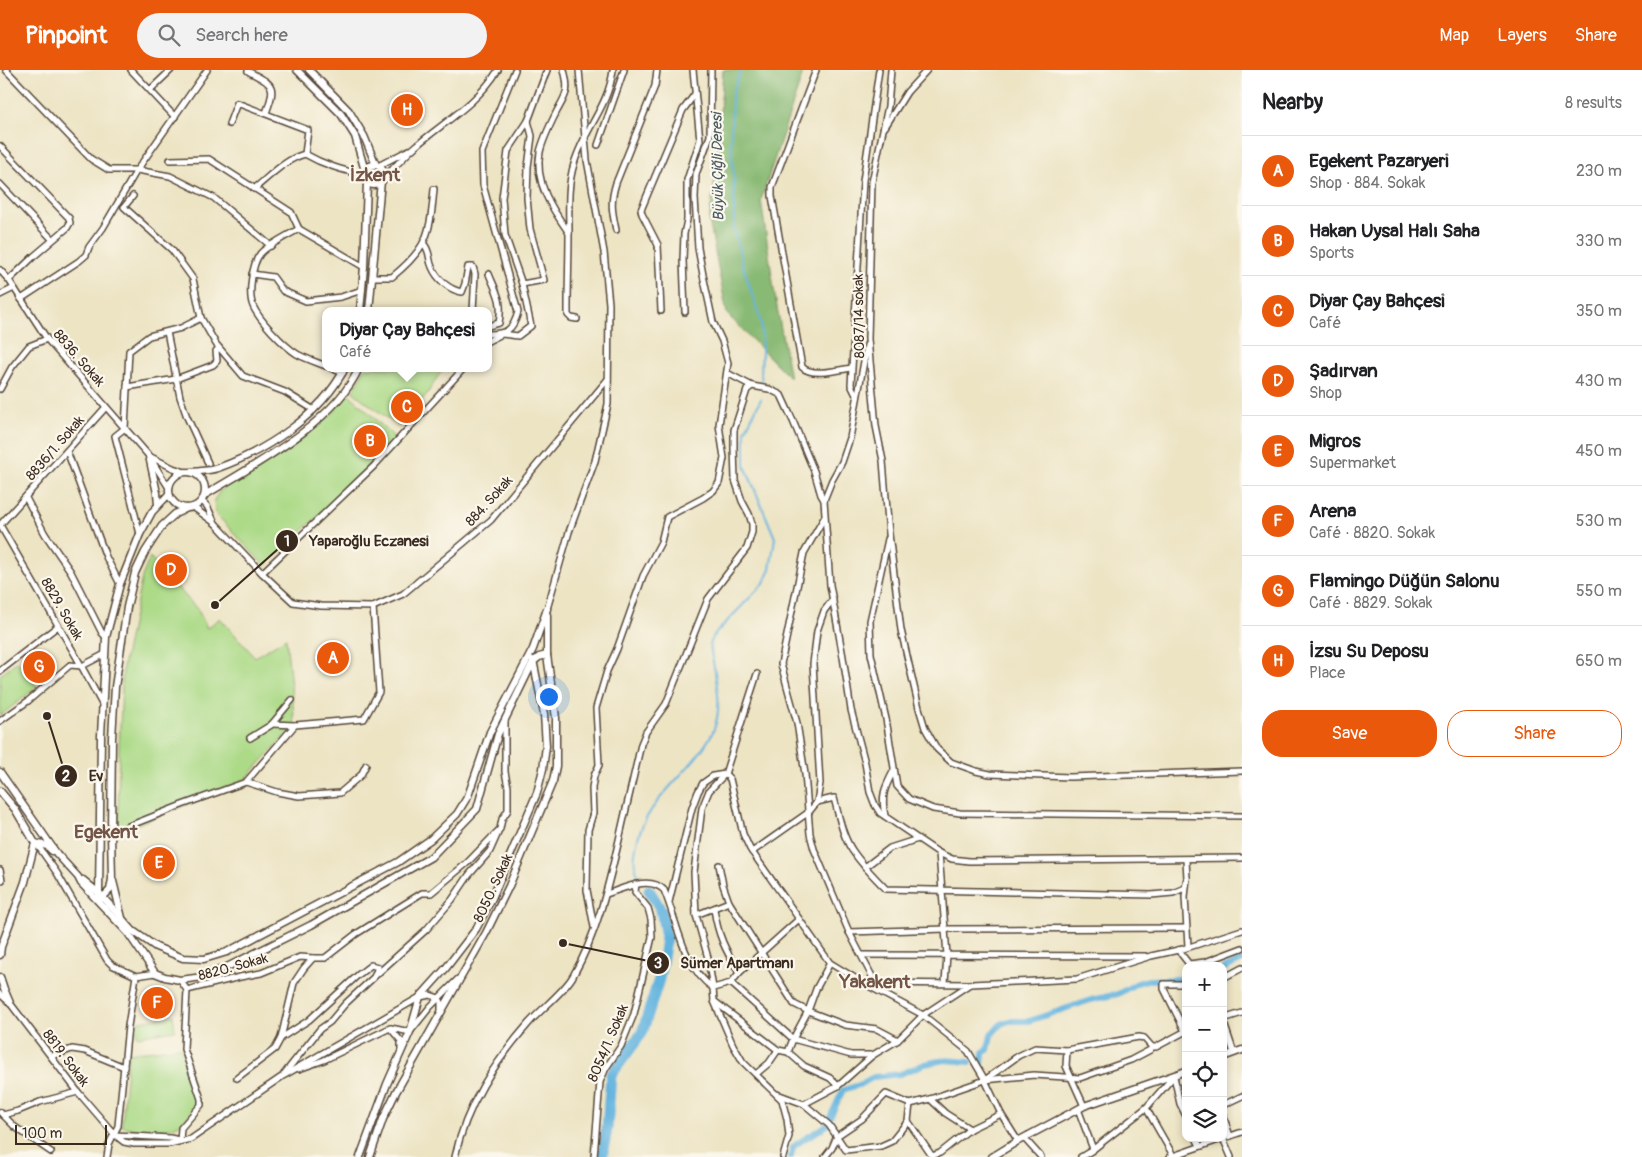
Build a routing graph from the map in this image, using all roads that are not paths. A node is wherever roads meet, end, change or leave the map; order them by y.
1 (6, 70) edge
2 (131, 70) edge
3 (171, 70) edge
4 (207, 70) edge
5 (309, 70) edge
6 (498, 70) edge
7 (515, 70) edge
8 (547, 70) edge
9 (564, 70) edge
10 (579, 70) edge
11 (613, 70) edge
12 (624, 70) edge
13 (657, 70) edge
14 (693, 70) edge
15 (711, 70) edge
16 (816, 70) edge
17 (879, 70) edge
18 (891, 70) edge
19 (927, 70) edge
20 (248, 71) edge
21 (301, 71) edge
22 (150, 90) junction
23 (695, 94) junction
24 (266, 113) junction
25 (176, 116) junction
26 (528, 121) junction
27 (229, 124) dead end
28 (881, 134) junction
29 (586, 135) junction
30 (598, 145) dead end
31 (0, 146) edge
32 (416, 146) junction
33 (304, 154) junction
34 (170, 160) dead end
35 (377, 166) junction
36 (137, 170) junction
37 (364, 173) junction
38 (382, 180) junction
39 (367, 182) junction
40 (0, 184) edge
41 (434, 189) dead end
42 (254, 190) junction
43 (133, 196) dead end
44 (299, 229) junction
45 (616, 230) dead end
46 (569, 233) junction
47 (52, 239) junction
48 (424, 244) junction
49 (271, 246) junction
50 (364, 267) junction
51 (0, 270) edge
52 (252, 274) junction
53 (489, 274) dead end
54 (373, 277) junction
55 (9, 280) junction
56 (522, 284) junction
57 (14, 288) junction
58 (362, 290) junction
59 (0, 295) edge
60 (21, 299) junction
61 (360, 307) edge
62 (369, 307) edge
63 (473, 307) edge
64 (661, 311) dead end
65 (685, 312) dead end
66 (201, 318) junction
67 (577, 318) dead end
68 (492, 325) edge
69 (167, 332) junction
70 (492, 334) edge
71 (502, 334) junction
72 (47, 339) junction
73 (492, 339) edge
74 (868, 339) junction
75 (219, 348) junction
76 (322, 364) edge
77 (852, 368) junction
78 (343, 372) edge
79 (357, 372) edge
80 (460, 372) edge
81 (727, 373) junction
82 (608, 378) junction
83 (176, 379) junction
84 (752, 386) junction
85 (128, 387) junction
86 (0, 389) edge
87 (857, 397) junction
88 (106, 406) junction
89 (314, 410) junction
90 (321, 417) junction
91 (125, 428) junction
92 (67, 451) junction
93 (149, 456) junction
94 (208, 463) dead end
95 (188, 472) junction
96 (169, 491) junction
97 (26, 498) junction
98 (204, 498) junction
99 (824, 500) junction
100 (158, 505) junction
101 (190, 508) junction
102 (825, 516) junction
103 (215, 524) junction
104 (0, 525) edge
105 (140, 534) junction
106 (889, 534) junction
107 (262, 573) junction
108 (120, 584) junction
109 (832, 599) junction
110 (373, 607) junction
111 (547, 609) junction
112 (58, 626) junction
113 (106, 637) junction
114 (547, 644) junction
115 (533, 649) junction
116 (105, 654) junction
117 (547, 655) junction
118 (533, 662) junction
119 (82, 666) junction
120 (0, 671) edge
121 (756, 674) dead end
122 (292, 700) dead end
123 (102, 704) junction
124 (505, 720) junction
125 (0, 721) edge
126 (272, 724) junction
127 (294, 725) junction
128 (250, 738) dead end
129 (366, 764) dead end
130 (894, 770) junction
131 (1242, 771) edge
132 (0, 772) edge
133 (725, 774) junction
134 (246, 782) junction
135 (0, 791) edge
136 (817, 802) junction
137 (809, 812) junction
138 (885, 816) junction
139 (1242, 816) edge
140 (500, 829) junction
141 (111, 834) junction
142 (918, 839) junction
143 (36, 843) junction
144 (752, 852) junction
145 (940, 853) junction
146 (58, 854) junction
147 (1242, 858) edge
148 (1186, 860) junction
149 (719, 865) dead end
150 (865, 867) junction
151 (0, 870) edge
152 (99, 876) junction
153 (78, 877) junction
154 (1187, 878) junction
155 (112, 879) junction
156 (2, 880) dead end
157 (636, 884) junction
158 (942, 891) junction
159 (606, 894) junction
160 (100, 898) junction
161 (669, 902) junction
162 (729, 902) junction
163 (714, 909) junction
164 (696, 915) junction
165 (123, 919) junction
166 (799, 919) junction
167 (594, 928) junction
168 (1186, 928) junction
169 (946, 929) junction
170 (1242, 930) edge
171 (848, 932) junction
172 (1188, 946) junction
173 (1242, 948) edge
174 (1178, 950) junction
175 (761, 952) junction
176 (0, 954) edge
177 (862, 955) junction
178 (947, 955) junction
179 (1151, 956) junction
180 (313, 958) junction
181 (830, 963) junction
182 (1242, 968) edge
183 (739, 972) junction
184 (156, 973) junction
185 (461, 975) junction
186 (136, 976) junction
187 (1227, 976) edge
188 (0, 977) edge
189 (374, 977) junction
190 (180, 980) junction
191 (875, 982) junction
192 (731, 983) junction
193 (864, 983) junction
194 (945, 983) junction
195 (970, 984) junction
196 (1182, 984) edge
197 (713, 988) junction
198 (188, 990) junction
199 (0, 994) edge
200 (420, 997) junction
201 (439, 998) junction
202 (714, 1001) junction
203 (10, 1003) junction
204 (808, 1011) junction
205 (441, 1013) junction
206 (1242, 1013) edge
207 (923, 1015) junction
208 (1227, 1019) edge
209 (1182, 1025) edge
210 (390, 1028) junction
211 (410, 1032) junction
212 (1227, 1032) edge
213 (1182, 1033) edge
214 (281, 1038) junction
215 (793, 1039) junction
216 (898, 1040) junction
217 (1152, 1047) junction
218 (778, 1050) junction
219 (1066, 1050) junction
220 (1242, 1050) edge
221 (402, 1052) junction
222 (788, 1052) junction
223 (1234, 1053) junction
224 (873, 1055) junction
225 (52, 1056) junction
226 (1227, 1056) edge
227 (124, 1067) junction
228 (1182, 1073) edge
229 (756, 1074) junction
230 (282, 1076) junction
231 (1174, 1076) junction
232 (236, 1078) dead end
233 (1071, 1078) junction
234 (985, 1080) junction
235 (838, 1086) junction
236 (78, 1092) junction
237 (777, 1094) junction
238 (1242, 1096) edge
239 (930, 1099) junction
240 (1227, 1103) edge
241 (804, 1104) junction
242 (910, 1104) junction
243 (1081, 1107) junction
244 (1146, 1108) junction
245 (1182, 1108) edge
246 (2, 1114) edge
247 (1001, 1114) junction
248 (908, 1121) junction
249 (1227, 1127) edge
250 (970, 1129) junction
251 (1242, 1132) edge
252 (114, 1135) junction
253 (837, 1136) junction
254 (1230, 1136) junction
255 (1227, 1137) edge
256 (1021, 1140) junction
257 (180, 1141) junction
258 (1198, 1142) edge
259 (1212, 1142) edge
260 (1225, 1142) edge
261 (1200, 1146) junction
262 (51, 1152) dead end
263 (1092, 1152) edge
264 (107, 1157) edge
265 (360, 1157) edge
266 (370, 1157) edge
267 (455, 1157) edge
268 (594, 1157) edge
269 (783, 1157) edge
270 (825, 1157) edge
271 (992, 1157) edge
272 (1041, 1157) edge
273 (1080, 1157) edge
274 (1172, 1157) edge
275 (1231, 1157) edge

1 - 36 street
2 - 22 street
3 - 22 street
4 - 25 street
5 - 35 street
6 - 32 street
7 - 71 street
8 - 26 street
9 - 46 street
10 - 29 street
11 - 29 street
12 - 30 street
13 - 45 street
14 - 23 street
15 - 81 street
16 - 77 street
17 - 77 street
18 - 28 street, 8087/14 sokak
19 - 28 street
20 - 24 street
21 - 37 street
22 - 25 street
23 - 64 street
23 - 65 street
24 - 27 street
24 - 33 street
25 - 36 street
26 - 56 street
26 - 56 street
28 - 74 street, 8087/14 sokak
29 - 46 street
29 - 82 street
31 - 47 street
32 - 35 street
32 - 38 street
33 - 37 street
33 - 42 street
34 - 42 street
35 - 37 street
35 - 38 street
36 - 49 street
36 - 60 street
37 - 39 street
38 - 39 street
38 - 54 street
39 - 50 street
40 - 47 street
41 - 48 street
42 - 44 street
43 - 66 street
44 - 49 street
44 - 50 street
46 - 67 street
47 - 55 street
48 - 54 street
48 - 63 street
49 - 52 street
50 - 58 street
51 - 55 street, 8836. Sokak
52 - 58 street
52 - 76 street
53 - 68 street
54 - 62 street
55 - 57 street, 8836. Sokak
56 - 71 street
57 - 59 street
57 - 60 street, 8836. Sokak
58 - 61 street
60 - 72 street, 8836. Sokak
66 - 69 street
66 - 75 street
69 - 83 street
69 - 85 street
70 - 71 street
71 - 73 street
72 - 86 street
72 - 88 street, 8836. Sokak
74 - 87 street
74 - 106 street, 8087/14 sokak
75 - 83 street
75 - 89 street
77 - 87 street
78 - 89 street
79 - 90 street
80 - 107 street
81 - 84 street
81 - 167 street
82 - 110 street, 884. Sokak
82 - 111 street
83 - 85 street
83 - 94 street
84 - 99 street
84 - 159 street
85 - 91 street
87 - 99 street
88 - 91 street, 8836. Sokak
88 - 92 street, 8836/1. Sokak
89 - 90 street
89 - 95 street
90 - 98 street
91 - 93 street, 8836. Sokak
91 - 105 street
92 - 97 street, 8836/1. Sokak
92 - 108 street
93 - 95 street
93 - 96 street
93 - 100 street
95 - 96 street
95 - 98 street
96 - 100 street
96 - 101 street
97 - 104 street, 8836/1. Sokak
97 - 113 street
98 - 101 street
98 - 103 street, 884. Sokak
99 - 102 street
100 - 105 street
101 - 103 street, 884. Sokak
101 - 141 street
102 - 109 street
102 - 137 street
103 - 107 street, 884. Sokak
104 - 112 street, 8829. Sokak
105 - 108 street
106 - 130 street
106 - 131 street
107 - 110 street, 884. Sokak
108 - 113 street
109 - 136 street
109 - 138 street
110 - 127 street
111 - 114 street, 8050. Sokak
111 - 115 street
112 - 119 street, 8829. Sokak
112 - 120 street
113 - 116 street
114 - 115 street
114 - 117 street, 8050. Sokak
115 - 118 street
115 - 165 street
116 - 119 street
116 - 123 street
117 - 118 street
117 - 185 street, 8050. Sokak
118 - 124 street
118 - 200 street, 8050. Sokak
119 - 123 street, 8829. Sokak
119 - 125 street
121 - 133 street
122 - 126 street
123 - 152 street
124 - 140 street
124 - 190 street
126 - 127 street
126 - 128 street
127 - 134 street
129 - 134 street
130 - 138 street
130 - 139 street
132 - 146 street
133 - 144 street
133 - 161 street
133 - 164 street
134 - 141 street
135 - 143 street
136 - 137 street
136 - 150 street
137 - 144 street
137 - 171 street
138 - 142 street
140 - 180 street, 8820. Sokak
140 - 189 street
141 - 155 street
142 - 145 street
142 - 150 street
143 - 146 street
143 - 176 street
143 - 186 street
144 - 166 street
145 - 148 street
145 - 158 street
146 - 153 street
147 - 148 street
148 - 154 street
149 - 162 street
150 - 158 street
151 - 156 street
152 - 153 street
152 - 160 street
153 - 160 street
154 - 158 street
154 - 168 street
155 - 160 street
155 - 165 street
157 - 159 street
157 - 161 street
157 - 268 street, 8054/1. Sokak
158 - 169 street
159 - 167 street
160 - 165 street
160 - 184 street
161 - 197 street
162 - 163 street
162 - 175 street
163 - 164 street
163 - 183 street
164 - 197 street
166 - 175 street
166 - 181 street
167 - 267 street
168 - 169 street
168 - 172 street
169 - 171 street
169 - 178 street
170 - 172 street
171 - 177 street
172 - 174 street
173 - 174 street
174 - 179 street
175 - 183 street
175 - 204 street
177 - 178 street
177 - 191 street
178 - 179 street
178 - 194 street
179 - 195 street
180 - 198 street, 8820. Sokak
180 - 214 street
181 - 193 street
181 - 204 street
182 - 187 street
183 - 192 street
184 - 186 street
184 - 190 street
185 - 201 street
185 - 205 street, 8050. Sokak
186 - 227 street
188 - 203 street
189 - 214 street
189 - 230 street
190 - 198 street
191 - 193 street
191 - 194 street
192 - 197 street
192 - 215 street
193 - 207 street
194 - 195 street
195 - 207 street
196 - 209 street
197 - 202 street
198 - 257 street
199 - 203 street, 8819. Sokak
200 - 201 street
200 - 211 street, 8050. Sokak
200 - 230 street
201 - 205 street
201 - 211 street
202 - 218 street
202 - 229 street
203 - 225 street, 8819. Sokak
204 - 215 street
204 - 216 street
205 - 266 street, 8050. Sokak
206 - 208 street
207 - 216 street
207 - 234 street
210 - 211 street
210 - 221 street
210 - 230 street
211 - 221 street, 8050. Sokak
212 - 223 street
213 - 217 street
214 - 232 street
215 - 222 street
215 - 224 street
216 - 224 street
217 - 219 street
217 - 233 street
218 - 222 street
218 - 229 street
219 - 233 street
219 - 234 street
220 - 223 street
221 - 265 street, 8050. Sokak
222 - 235 street
223 - 226 street
224 - 235 street
225 - 227 street
225 - 236 street, 8819. Sokak
227 - 252 street
228 - 231 street
229 - 237 street
230 - 257 street, 8819. Sokak
231 - 243 street
231 - 244 street
231 - 245 street
233 - 234 street
233 - 243 street
234 - 239 street
234 - 247 street
235 - 241 street
236 - 246 street
236 - 252 street, 8819. Sokak
237 - 241 street
237 - 269 street
238 - 240 street
239 - 242 street
239 - 250 street
241 - 253 street
242 - 248 street
242 - 253 street
243 - 256 street
243 - 263 street
244 - 263 street
244 - 274 street
246 - 262 street
247 - 250 street
247 - 256 street
248 - 250 street
248 - 253 street
249 - 254 street
251 - 254 street
252 - 257 street, 8819. Sokak
252 - 264 street
253 - 270 street
254 - 255 street
256 - 271 street
256 - 272 street
258 - 261 street
259 - 261 street
260 - 275 street
261 - 274 street
263 - 273 street

